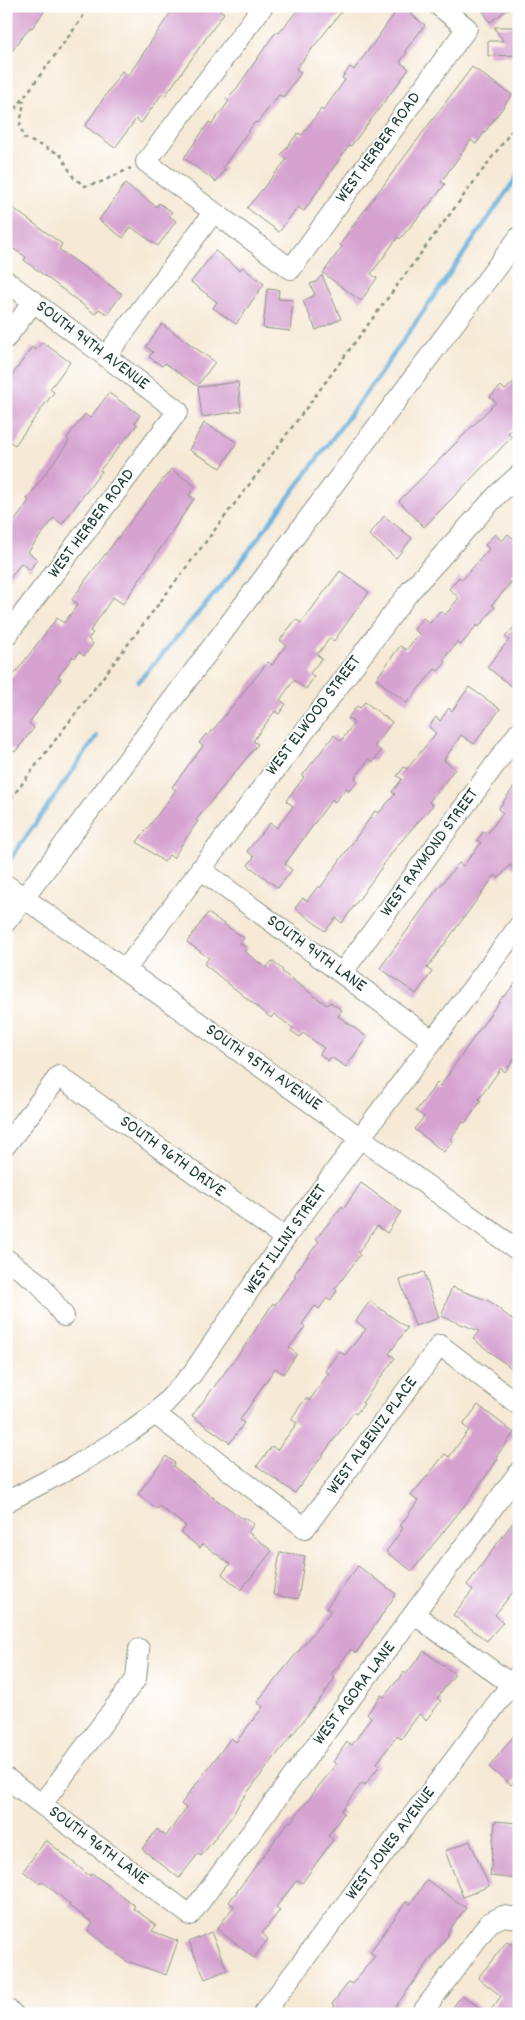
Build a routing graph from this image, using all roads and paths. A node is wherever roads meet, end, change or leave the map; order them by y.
1 (89, 6) edge
2 (263, 6) edge
3 (439, 6) edge
4 (21, 100) junction
5 (519, 121) edge
6 (6, 122) edge
7 (146, 162) junction
8 (213, 212) junction
9 (519, 237) edge
10 (6, 281) edge
11 (34, 301) junction
12 (6, 338) edge
13 (107, 355) junction
14 (178, 411) joint
15 (519, 475) edge
16 (6, 636) edge
17 (519, 732) edge
18 (6, 806) edge
19 (200, 869) junction
20 (6, 885) edge
21 (24, 897) junction
22 (6, 922) edge
23 (519, 926) edge
24 (125, 970) junction
25 (342, 973) junction
26 (432, 1040) junction
27 (360, 1137) junction
28 (6, 1145) edge
29 (285, 1238) junction
30 (519, 1251) edge
31 (6, 1259) edge
32 (64, 1316) dead end
33 (519, 1405) edge
34 (155, 1414) junction
35 (519, 1472) edge
36 (6, 1502) edge
37 (414, 1614) junction
38 (139, 1649) dead end
39 (516, 1683) edge
40 (6, 1778) edge
41 (42, 1804) junction
42 (190, 1915) joint
43 (511, 1917) edge
44 (6, 2008) edge
45 (13, 2014) edge
46 (263, 2014) edge
47 (421, 2014) edge

1 - 4 path
2 - 7 street
3 - 8 street, WEST HERBER ROAD
4 - 6 path
4 - 7 path
5 - 18 path
7 - 8 street
8 - 13 street
9 - 21 street
10 - 11 street, SOUTH 94TH AVENUE
11 - 12 street
11 - 13 street, SOUTH 94TH AVENUE
13 - 14 street, SOUTH 94TH AVENUE
14 - 16 street, WEST HERBER ROAD
15 - 19 street, WEST ELWOOD STREET
17 - 25 street, WEST RAYMOND STREET
19 - 24 street, WEST ELWOOD STREET
19 - 25 street, SOUTH 94TH LANE
20 - 21 street, SOUTH 95TH AVENUE
21 - 22 street
21 - 24 street, SOUTH 95TH AVENUE
23 - 26 street, WEST ILLINI STREET
24 - 27 street, SOUTH 95TH AVENUE
25 - 26 street, SOUTH 94TH LANE
26 - 27 street, WEST ILLINI STREET
27 - 29 street, WEST ILLINI STREET
27 - 30 street, SOUTH 95TH AVENUE
28 - 29 street, SOUTH 96TH DRIVE
29 - 34 street, WEST ILLINI STREET
31 - 32 street
33 - 34 street, WEST ALBENIZ PLACE
34 - 36 street, WEST ILLINI STREET
35 - 37 street, WEST AGORA LANE
37 - 39 street
37 - 42 street, WEST AGORA LANE
38 - 41 street
39 - 46 street, WEST JONES AVENUE
40 - 41 street, SOUTH 96TH LANE
41 - 42 street, SOUTH 96TH LANE
43 - 47 street
44 - 45 street

